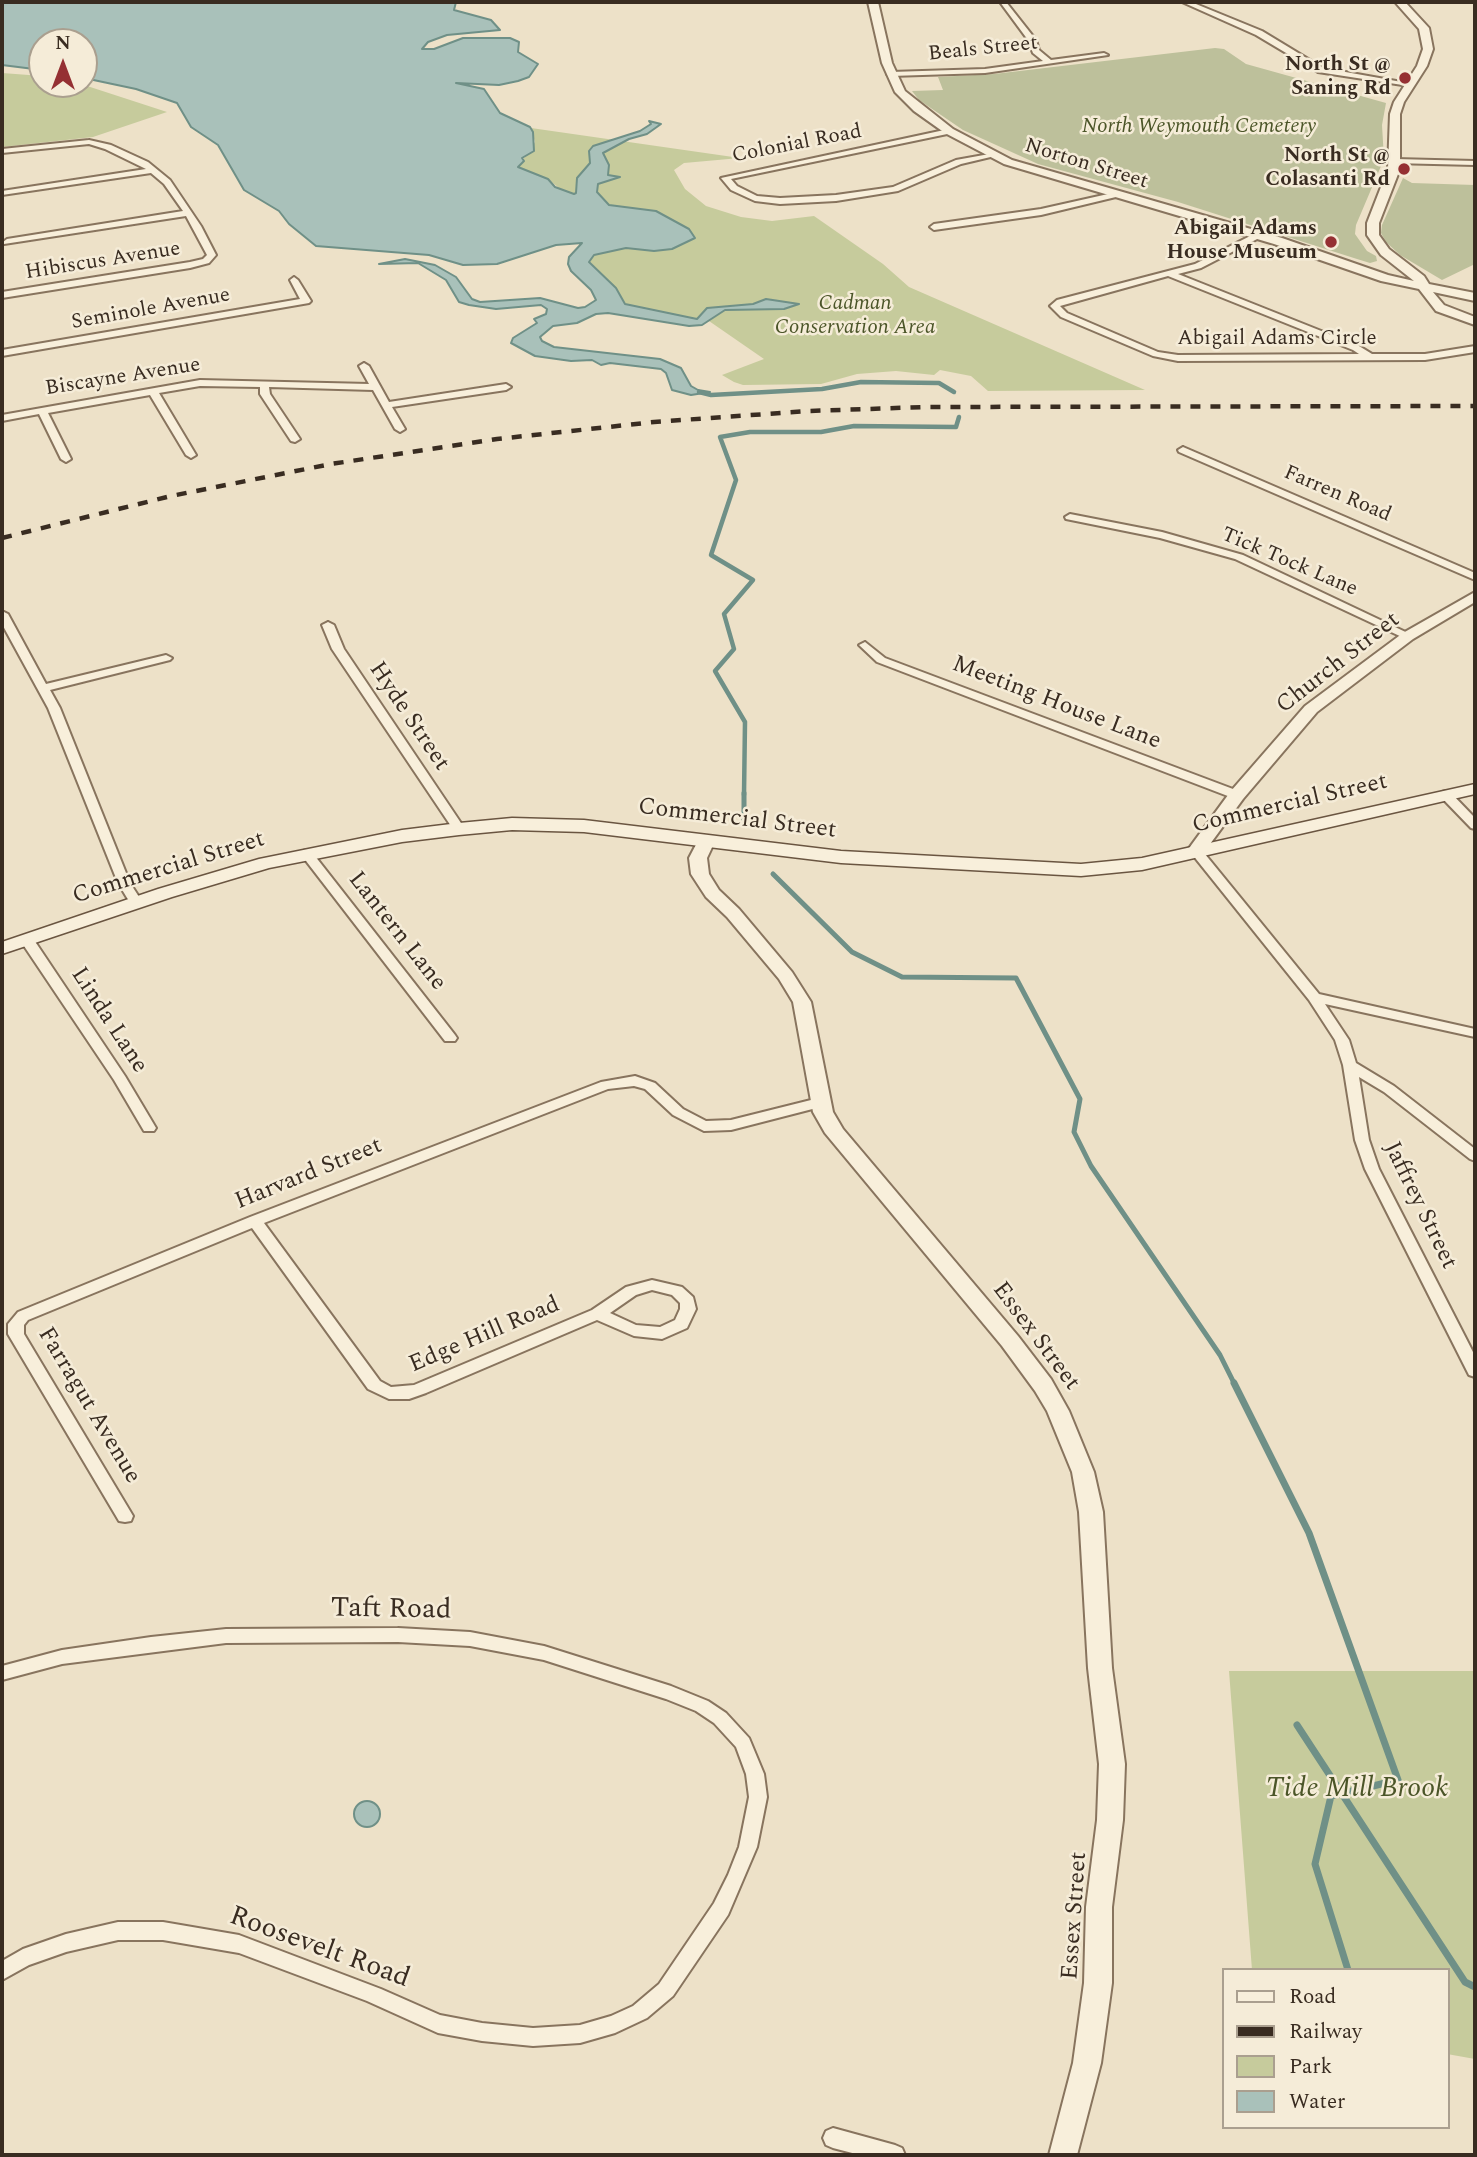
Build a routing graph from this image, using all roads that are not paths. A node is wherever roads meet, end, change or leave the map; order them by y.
1 (873, 2) edge
2 (1003, 2) edge
3 (1186, 2) edge
4 (1400, 2) edge
5 (1104, 55) dead end
6 (1050, 63) junction
7 (891, 74) junction
8 (1409, 84) junction
9 (949, 131) junction
10 (2, 151) edge
11 (995, 155) junction
12 (1395, 161) junction
13 (1475, 163) edge
14 (153, 170) junction
15 (2, 193) edge
16 (1116, 194) junction
17 (188, 212) junction
18 (934, 227) dead end
19 (1258, 235) junction
20 (6, 242) dead end
21 (1399, 262) junction
22 (1366, 272) junction
23 (1170, 274) junction
24 (294, 280) dead end
25 (1426, 287) junction
26 (1456, 292) junction
27 (2, 295) edge
28 (1475, 297) edge
29 (1475, 303) edge
30 (1440, 308) junction
31 (1475, 312) edge
32 (1475, 321) edge
33 (1475, 349) edge
34 (2, 354) edge
35 (1372, 358) junction
36 (364, 366) dead end
37 (264, 384) junction
38 (377, 387) junction
39 (506, 387) dead end
40 (152, 390) junction
41 (387, 405) junction
42 (42, 410) junction
43 (2, 418) edge
44 (400, 429) dead end
45 (295, 439) dead end
46 (1183, 450) dead end
47 (191, 455) dead end
48 (66, 459) dead end
49 (1070, 517) dead end
50 (1475, 577) edge
51 (1475, 596) edge
52 (2, 614) edge
53 (328, 625) dead end
54 (1408, 636) junction
55 (865, 645) dead end
56 (166, 659) dead end
57 (44, 688) junction
58 (1475, 789) edge
59 (1237, 794) junction
60 (1446, 795) junction
61 (1475, 825) edge
62 (459, 829) junction
63 (706, 841) junction
64 (1196, 851) junction
65 (307, 854) junction
66 (137, 903) junction
67 (27, 940) junction
68 (2, 948) edge
69 (1314, 996) junction
70 (1475, 1033) edge
71 (450, 1038) dead end
72 (1350, 1065) junction
73 (822, 1102) junction
74 (149, 1128) dead end
75 (1475, 1156) edge
76 (255, 1221) junction
77 (597, 1314) junction
78 (18, 1320) joint
79 (1475, 1371) edge
80 (125, 1516) dead end
81 (2, 1674) edge
82 (750, 1756) joint
83 (2, 1971) edge
84 (833, 2138) dead end
85 (895, 2155) edge
86 (1063, 2155) edge

1 - 7 street, Norton Street
2 - 6 street, Beals Street
3 - 8 street
4 - 8 street
5 - 6 street
6 - 7 street, Beals Street
7 - 9 street, Norton Street
8 - 12 street
9 - 11 street, Norton Street
9 - 11 street, Colonial Road
10 - 14 street
11 - 16 street, Norton Street
12 - 13 street
12 - 21 street
14 - 15 street
14 - 17 street
16 - 18 street
16 - 19 street, Norton Street
17 - 20 street
17 - 27 street, Hibiscus Avenue
19 - 22 street, Norton Street
19 - 23 street, Abigail Adams Circle
21 - 25 street
21 - 26 street
22 - 25 street, Norton Street
22 - 30 street, Norton Street
23 - 35 street
23 - 35 street, Abigail Adams Circle
24 - 34 street, Seminole Avenue
25 - 26 street, Norton Street
25 - 30 street
26 - 28 street
26 - 29 street
30 - 31 street
30 - 32 street
33 - 35 street, Abigail Adams Circle
36 - 38 street
37 - 38 street, Biscayne Avenue
37 - 40 street, Biscayne Avenue
37 - 45 street
38 - 41 street
39 - 41 street
40 - 42 street, Biscayne Avenue
40 - 47 street
41 - 44 street
42 - 43 street, Biscayne Avenue
42 - 48 street
46 - 50 street, Farren Road
49 - 54 street, Tick Tock Lane
51 - 54 street, Church Street
52 - 57 street
53 - 62 street, Hyde Street
54 - 59 street, Church Street
55 - 59 street, Meeting House Lane
56 - 57 street
57 - 66 street
58 - 60 main road, Commercial Street
59 - 64 street, Church Street
60 - 61 street
60 - 64 main road, Commercial Street
62 - 63 main road, Commercial Street
62 - 65 main road, Commercial Street
63 - 64 main road, Commercial Street
63 - 73 street, Essex Street
64 - 69 street, Jaffrey Street
65 - 66 main road, Commercial Street
65 - 71 street, Lantern Lane
66 - 67 main road, Commercial Street
67 - 68 main road, Commercial Street
67 - 74 street, Linda Lane
69 - 70 street
69 - 72 street, Jaffrey Street
72 - 75 street
72 - 79 street, Jaffrey Street
73 - 76 street, Harvard Street
73 - 86 street, Essex Street
76 - 77 street, Edge Hill Road
76 - 78 street, Harvard Street
77 - 77 street, Edge Hill Road
78 - 80 street, Farragut Avenue
81 - 82 street, Taft Road
82 - 83 street, Roosevelt Road
84 - 85 street

